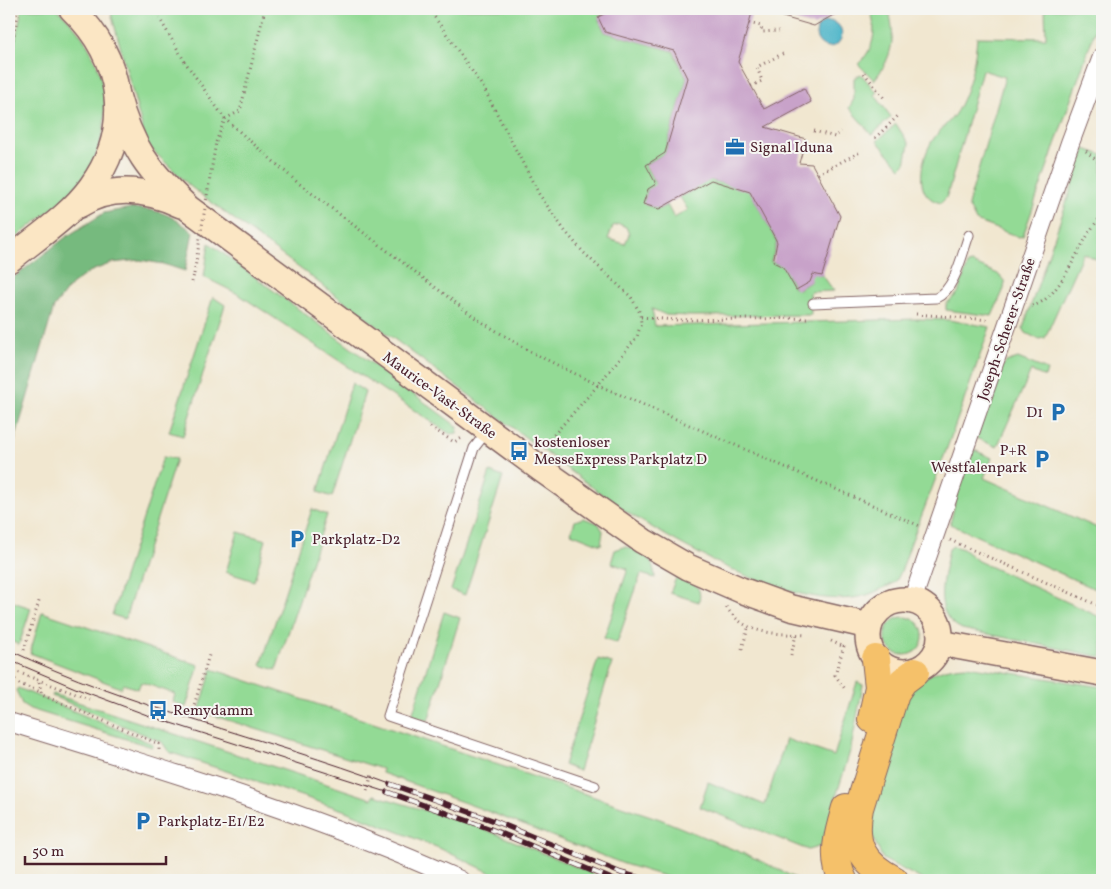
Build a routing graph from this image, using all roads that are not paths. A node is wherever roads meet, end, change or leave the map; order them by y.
1 (72, 9) edge
2 (1102, 57) edge
3 (117, 95) junction
4 (188, 208) junction
5 (66, 214) junction
6 (970, 235) dead end
7 (9, 260) edge
8 (812, 303) dead end
9 (488, 430) junction
10 (912, 601) junction
11 (869, 626) junction
12 (940, 643) junction
13 (876, 659) junction
14 (914, 672) junction
15 (1102, 673) edge
16 (9, 722) edge
17 (595, 786) dead end
18 (460, 880) edge
19 (843, 880) edge
20 (894, 880) edge

1 - 3 main road
2 - 10 street, Joseph-Scherer-Straße
3 - 4 main road
3 - 5 main road
4 - 5 main road
4 - 9 main road, Maurice-Vast-Straße
5 - 7 main road
6 - 8 lane
9 - 11 main road, Maurice-Vast-Straße
9 - 17 lane
10 - 11 main road
10 - 12 main road
11 - 13 main road
12 - 14 main road
12 - 15 main road
13 - 14 main road
13 - 19 highway
14 - 20 highway
16 - 18 street

